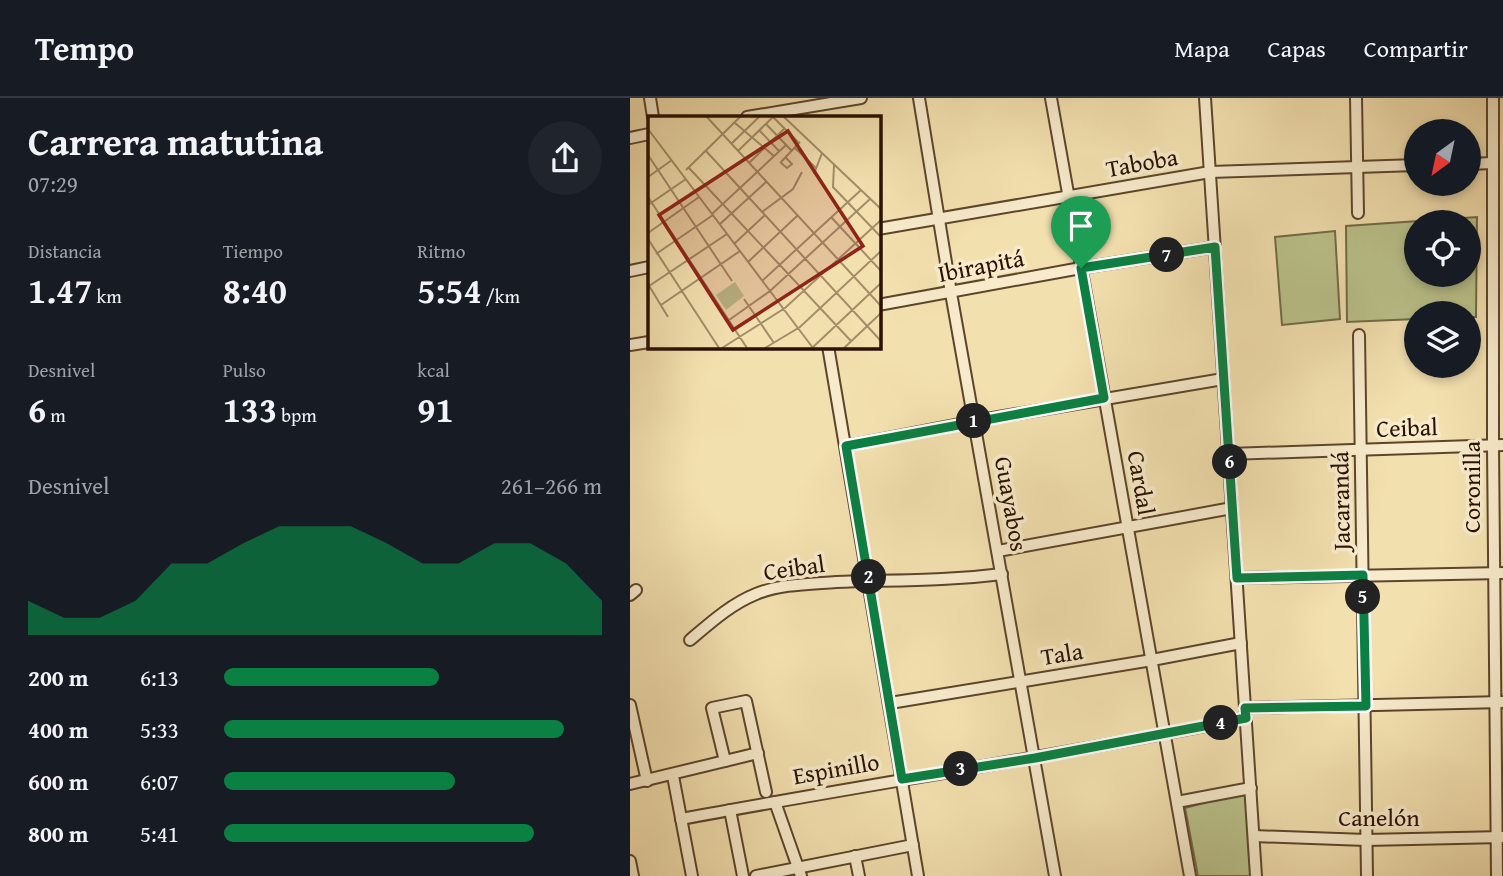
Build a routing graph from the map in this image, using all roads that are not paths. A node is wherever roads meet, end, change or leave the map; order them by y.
1 (650, 98) edge
2 (785, 98) edge
3 (861, 98) edge
4 (919, 98) edge
5 (1051, 98) edge
6 (1205, 98) edge
7 (1356, 98) edge
8 (1493, 98) edge
9 (787, 114) edge
10 (653, 116) edge
11 (760, 116) edge
12 (648, 134) edge
13 (630, 138) edge
14 (1481, 163) edge
15 (1493, 163) junction
16 (1404, 165) edge
17 (1357, 167) junction
18 (1210, 172) junction
19 (1069, 197) junction
20 (1358, 213) dead end
21 (939, 219) junction
22 (880, 229) edge
23 (1215, 247) junction
24 (648, 267) edge
25 (1081, 268) junction
26 (630, 271) edge
27 (951, 293) junction
28 (880, 305) edge
29 (1359, 335) dead end
30 (648, 342) edge
31 (630, 345) edge
32 (828, 348) edge
33 (1223, 379) junction
34 (1104, 398) junction
35 (975, 421) junction
36 (1498, 445) edge
37 (846, 446) junction
38 (1362, 450) junction
39 (1229, 454) junction
40 (1232, 508) junction
41 (1127, 527) junction
42 (998, 551) junction
43 (1498, 573) edge
44 (1002, 575) junction
45 (1363, 575) junction
46 (1237, 578) junction
47 (870, 581) junction
48 (690, 640) dead end
49 (1241, 643) junction
50 (1152, 660) junction
51 (1021, 682) junction
52 (1499, 702) edge
53 (890, 704) junction
54 (630, 705) edge
55 (1366, 706) junction
56 (1245, 713) junction
57 (1164, 734) junction
58 (758, 753) junction
59 (1035, 758) junction
60 (725, 761) junction
61 (673, 775) junction
62 (902, 779) junction
63 (647, 781) junction
64 (630, 785) edge
65 (1251, 788) junction
66 (766, 792) dead end
67 (775, 802) junction
68 (1177, 802) junction
69 (730, 810) junction
70 (681, 819) junction
71 (1254, 836) junction
72 (1500, 837) edge
73 (1366, 841) junction
74 (913, 845) junction
75 (855, 856) junction
76 (630, 861) edge
77 (799, 872) edge
78 (633, 876) edge
79 (692, 876) edge
80 (743, 876) edge
81 (756, 876) edge
82 (859, 876) edge
83 (918, 876) edge
84 (1055, 876) edge
85 (1190, 876) edge
86 (1256, 876) edge
87 (1367, 876) edge
88 (1497, 876) edge

1 - 10 street
2 - 9 street
3 - 9 street
4 - 21 street, Guayabos
5 - 19 street, Cardal
6 - 18 street
7 - 17 street
8 - 15 street, Coronilla
9 - 11 street
12 - 13 street
14 - 15 street
15 - 36 street, Coronilla
16 - 17 street, Taboba
17 - 18 street, Taboba
17 - 20 street
18 - 19 street, Taboba
18 - 23 street
19 - 21 street, Taboba
19 - 25 street, Cardal
21 - 22 street, Taboba
21 - 27 street, Guayabos
23 - 25 street, Ibirapitá
23 - 33 street
24 - 26 street
25 - 27 street, Ibirapitá
25 - 34 street, Cardal
27 - 28 street, Ibirapitá
27 - 35 street, Guayabos
29 - 38 street, Jacarandá
30 - 31 street
32 - 37 street
33 - 34 street
33 - 39 street
34 - 35 street
34 - 41 street, Cardal
35 - 37 street
35 - 42 street, Guayabos
36 - 38 street, Ceibal
36 - 43 street, Coronilla
37 - 47 street
38 - 39 street, Ceibal
38 - 45 street, Jacarandá
39 - 40 street
40 - 41 street
40 - 46 street
41 - 42 street
41 - 50 street, Cardal
42 - 44 street, Guayabos
43 - 45 street
43 - 52 street, Coronilla
44 - 47 street, Ceibal
44 - 51 street, Guayabos
45 - 46 street
45 - 55 street, Jacarandá
46 - 49 street
47 - 48 street, Ceibal
47 - 53 street
49 - 50 street, Tala
49 - 56 street
50 - 51 street, Tala
50 - 57 street, Cardal
51 - 53 street, Tala
51 - 59 street, Guayabos
52 - 55 street, Espinillo
52 - 72 street, Coronilla
53 - 62 street
54 - 63 street
55 - 56 street, Espinillo
55 - 73 street, Jacarandá
56 - 57 street, Espinillo
56 - 65 street
57 - 59 street, Espinillo
57 - 68 street, Cardal
58 - 60 street
58 - 60 street
58 - 66 street
59 - 62 street, Espinillo
59 - 84 street, Guayabos
60 - 61 street
61 - 63 street
61 - 70 street
62 - 67 street, Espinillo
62 - 74 street
63 - 64 street
65 - 68 street
65 - 71 street
67 - 69 street, Espinillo
67 - 77 street
68 - 85 street, Cardal
69 - 70 street, Espinillo
69 - 80 street
70 - 79 street
71 - 73 street, Canelón
71 - 86 street
72 - 73 street, Canelón
72 - 88 street, Coronilla
73 - 87 street, Jacarandá
74 - 75 street
74 - 83 street
75 - 77 street
75 - 82 street
76 - 78 street
77 - 81 street

